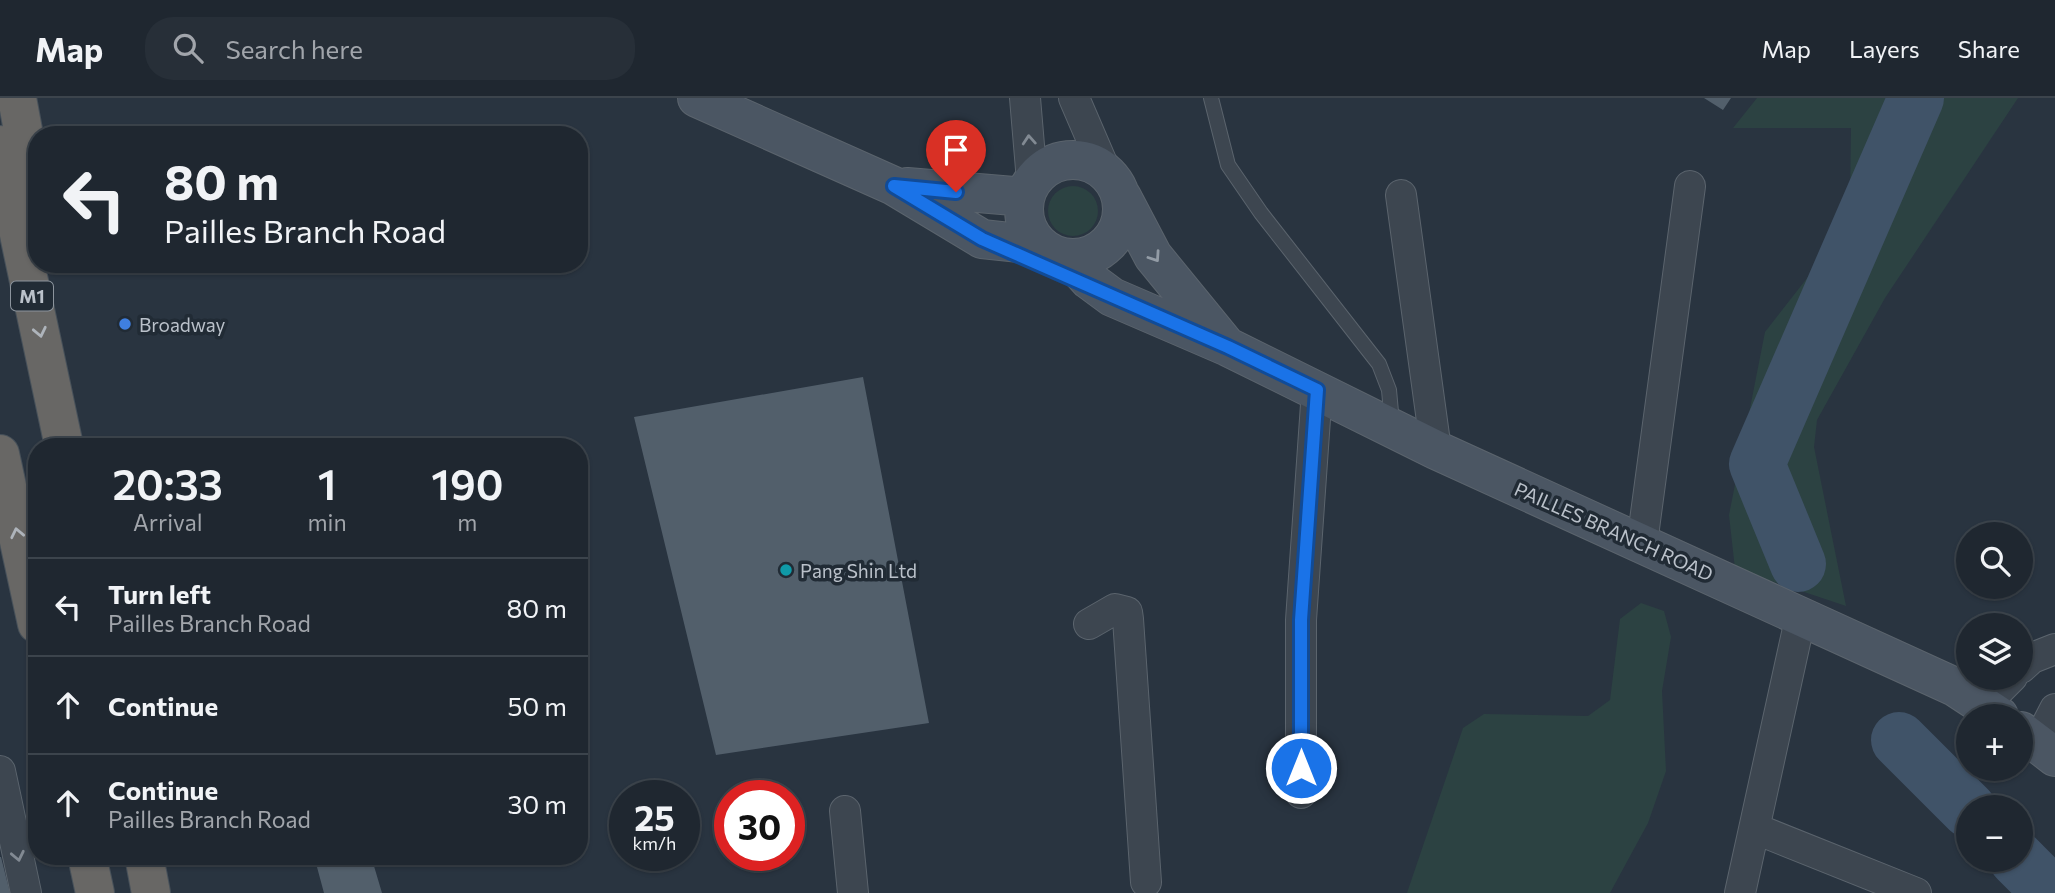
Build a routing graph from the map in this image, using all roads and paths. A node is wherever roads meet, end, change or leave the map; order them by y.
1 (17, 98) edge
2 (697, 98) edge
3 (1025, 98) edge
4 (1074, 98) edge
5 (1211, 98) edge
6 (0, 145) edge
7 (1113, 184) junction
8 (894, 186) junction
9 (1690, 186) dead end
10 (1028, 189) junction
11 (1402, 195) dead end
12 (17, 223) junction
13 (982, 239) junction
14 (1054, 251) junction
15 (1112, 297) junction
16 (1228, 347) junction
17 (1317, 390) junction
18 (1392, 429) junction
19 (62, 438) edge
20 (1436, 450) junction
21 (0, 454) edge
22 (1642, 543) junction
23 (28, 583) edge
24 (1801, 615) junction
25 (1089, 624) dead end
26 (2055, 649) edge
27 (2033, 657) edge
28 (1982, 704) edge
29 (2, 790) edge
30 (1301, 793) dead end
31 (845, 811) dead end
32 (1756, 829) junction
33 (89, 865) edge
34 (146, 865) edge
35 (1146, 881) dead end
36 (26, 893) edge
37 (95, 893) edge
38 (151, 893) edge
39 (853, 893) edge
40 (1740, 893) edge
41 (1916, 893) edge

1 - 12 highway
2 - 8 main road
10 -> 3 street
4 - 7 street
5 - 18 lane
6 - 12 highway, M1
7 - 10 main road
7 - 14 main road
7 -> 16 main road, PAILLES BRANCH ROAD
8 - 10 main road
8 - 13 main road
9 - 22 street
10 - 14 main road
11 - 20 street
12 -> 19 highway, M1
13 - 14 main road
13 - 15 main road
14 - 15 main road, PAILLES BRANCH ROAD
15 - 16 main road, PAILLES BRANCH ROAD
16 - 17 main road, PAILLES BRANCH ROAD
17 - 18 main road, PAILLES BRANCH ROAD
17 - 30 street
18 - 20 main road, PAILLES BRANCH ROAD
20 - 22 main road, PAILLES BRANCH ROAD
23 -> 21 highway
22 - 24 main road, PAILLES BRANCH ROAD
24 - 28 main road, PAILLES BRANCH ROAD
24 - 32 street
25 - 35 street
26 - 27 street
29 -> 36 street
31 - 39 street
32 - 40 street
32 - 41 street
33 - 37 highway
34 - 38 highway

